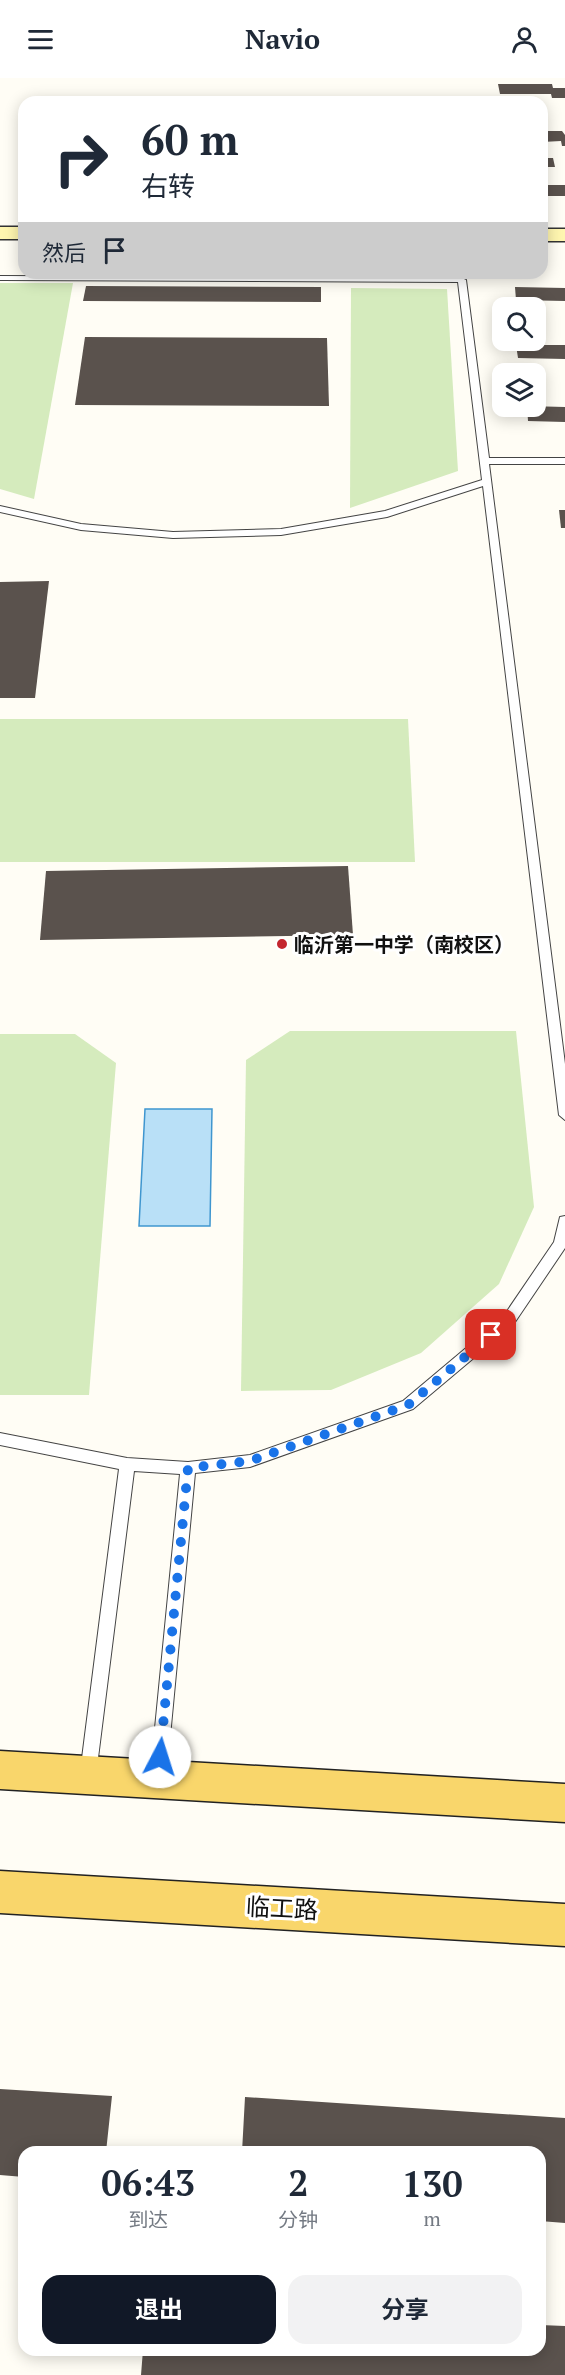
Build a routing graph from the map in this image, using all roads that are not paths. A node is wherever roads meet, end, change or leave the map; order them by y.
1 (0, 232) edge
2 (18, 233) edge
3 (548, 235) edge
4 (565, 235) edge
5 (0, 278) edge
6 (18, 278) edge
7 (231, 279) edge
8 (484, 461) junction
9 (565, 461) edge
10 (486, 482) junction
11 (0, 509) edge
12 (565, 1115) edge
13 (565, 1221) edge
14 (0, 1439) edge
15 (127, 1464) junction
16 (188, 1468) junction
17 (0, 1770) edge
18 (88, 1775) junction
19 (158, 1779) junction
20 (565, 1803) edge
21 (0, 1892) edge
22 (565, 1925) edge

1 - 2 street
3 - 4 street
5 - 6 lane
7 - 8 lane
8 - 9 lane
8 - 10 lane
10 - 11 lane
10 - 12 lane
13 - 16 lane
14 - 15 lane
15 - 16 lane
15 - 18 lane
16 - 19 lane
17 - 18 main road
18 - 19 main road
19 - 20 main road
21 - 22 main road, 临工路

